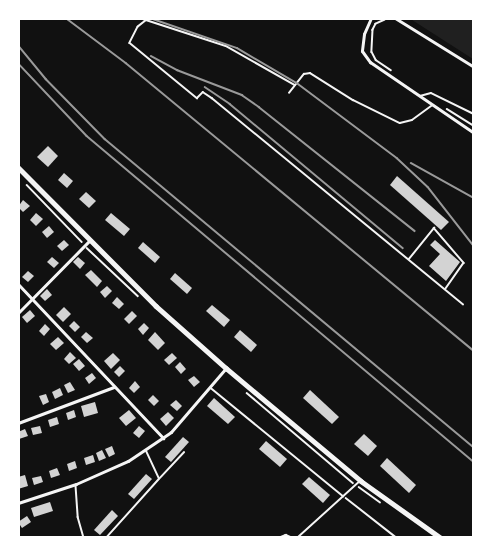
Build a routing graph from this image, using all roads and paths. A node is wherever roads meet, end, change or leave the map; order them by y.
1 (140, 18) edge
2 (371, 18) edge
3 (395, 18) edge
4 (147, 20) junction
5 (385, 20) dead end
6 (474, 67) edge
7 (396, 74) dead end
8 (295, 85) junction
9 (289, 93) dead end
10 (419, 96) junction
11 (432, 106) junction
12 (444, 107) dead end
13 (474, 114) edge
14 (474, 126) edge
15 (474, 134) edge
16 (18, 167) edge
17 (90, 240) junction
18 (409, 260) junction
19 (18, 284) edge
20 (445, 290) junction
21 (32, 299) junction
22 (463, 304) dead end
23 (18, 313) edge
24 (226, 368) junction
25 (115, 386) junction
26 (210, 387) junction
27 (18, 423) edge
28 (163, 438) junction
29 (146, 450) junction
30 (184, 452) dead end
31 (159, 479) junction
32 (361, 481) junction
33 (76, 484) junction
34 (343, 496) junction
35 (18, 503) edge
36 (84, 538) edge
37 (106, 538) edge
38 (278, 538) edge
39 (294, 538) edge
40 (397, 538) edge
41 (441, 538) edge

1 - 4 lane
2 - 10 street
3 - 6 street
4 - 8 lane
4 - 18 lane
5 - 7 path
8 - 9 lane
8 - 11 lane
10 - 11 street
10 - 13 lane
11 - 15 street
12 - 14 path
16 - 17 main road
17 - 21 street
17 - 24 main road
18 - 20 lane
18 - 20 lane
19 - 21 street
20 - 22 lane
21 - 23 street
21 - 25 street
24 - 26 street
24 - 32 main road
25 - 27 street
25 - 28 street
26 - 28 street
26 - 34 lane
28 - 29 street
29 - 31 lane
29 - 33 street
30 - 31 lane
31 - 37 lane
32 - 34 lane
32 - 41 main road
33 - 35 street
33 - 36 lane
34 - 39 lane
34 - 40 path
38 - 39 street

